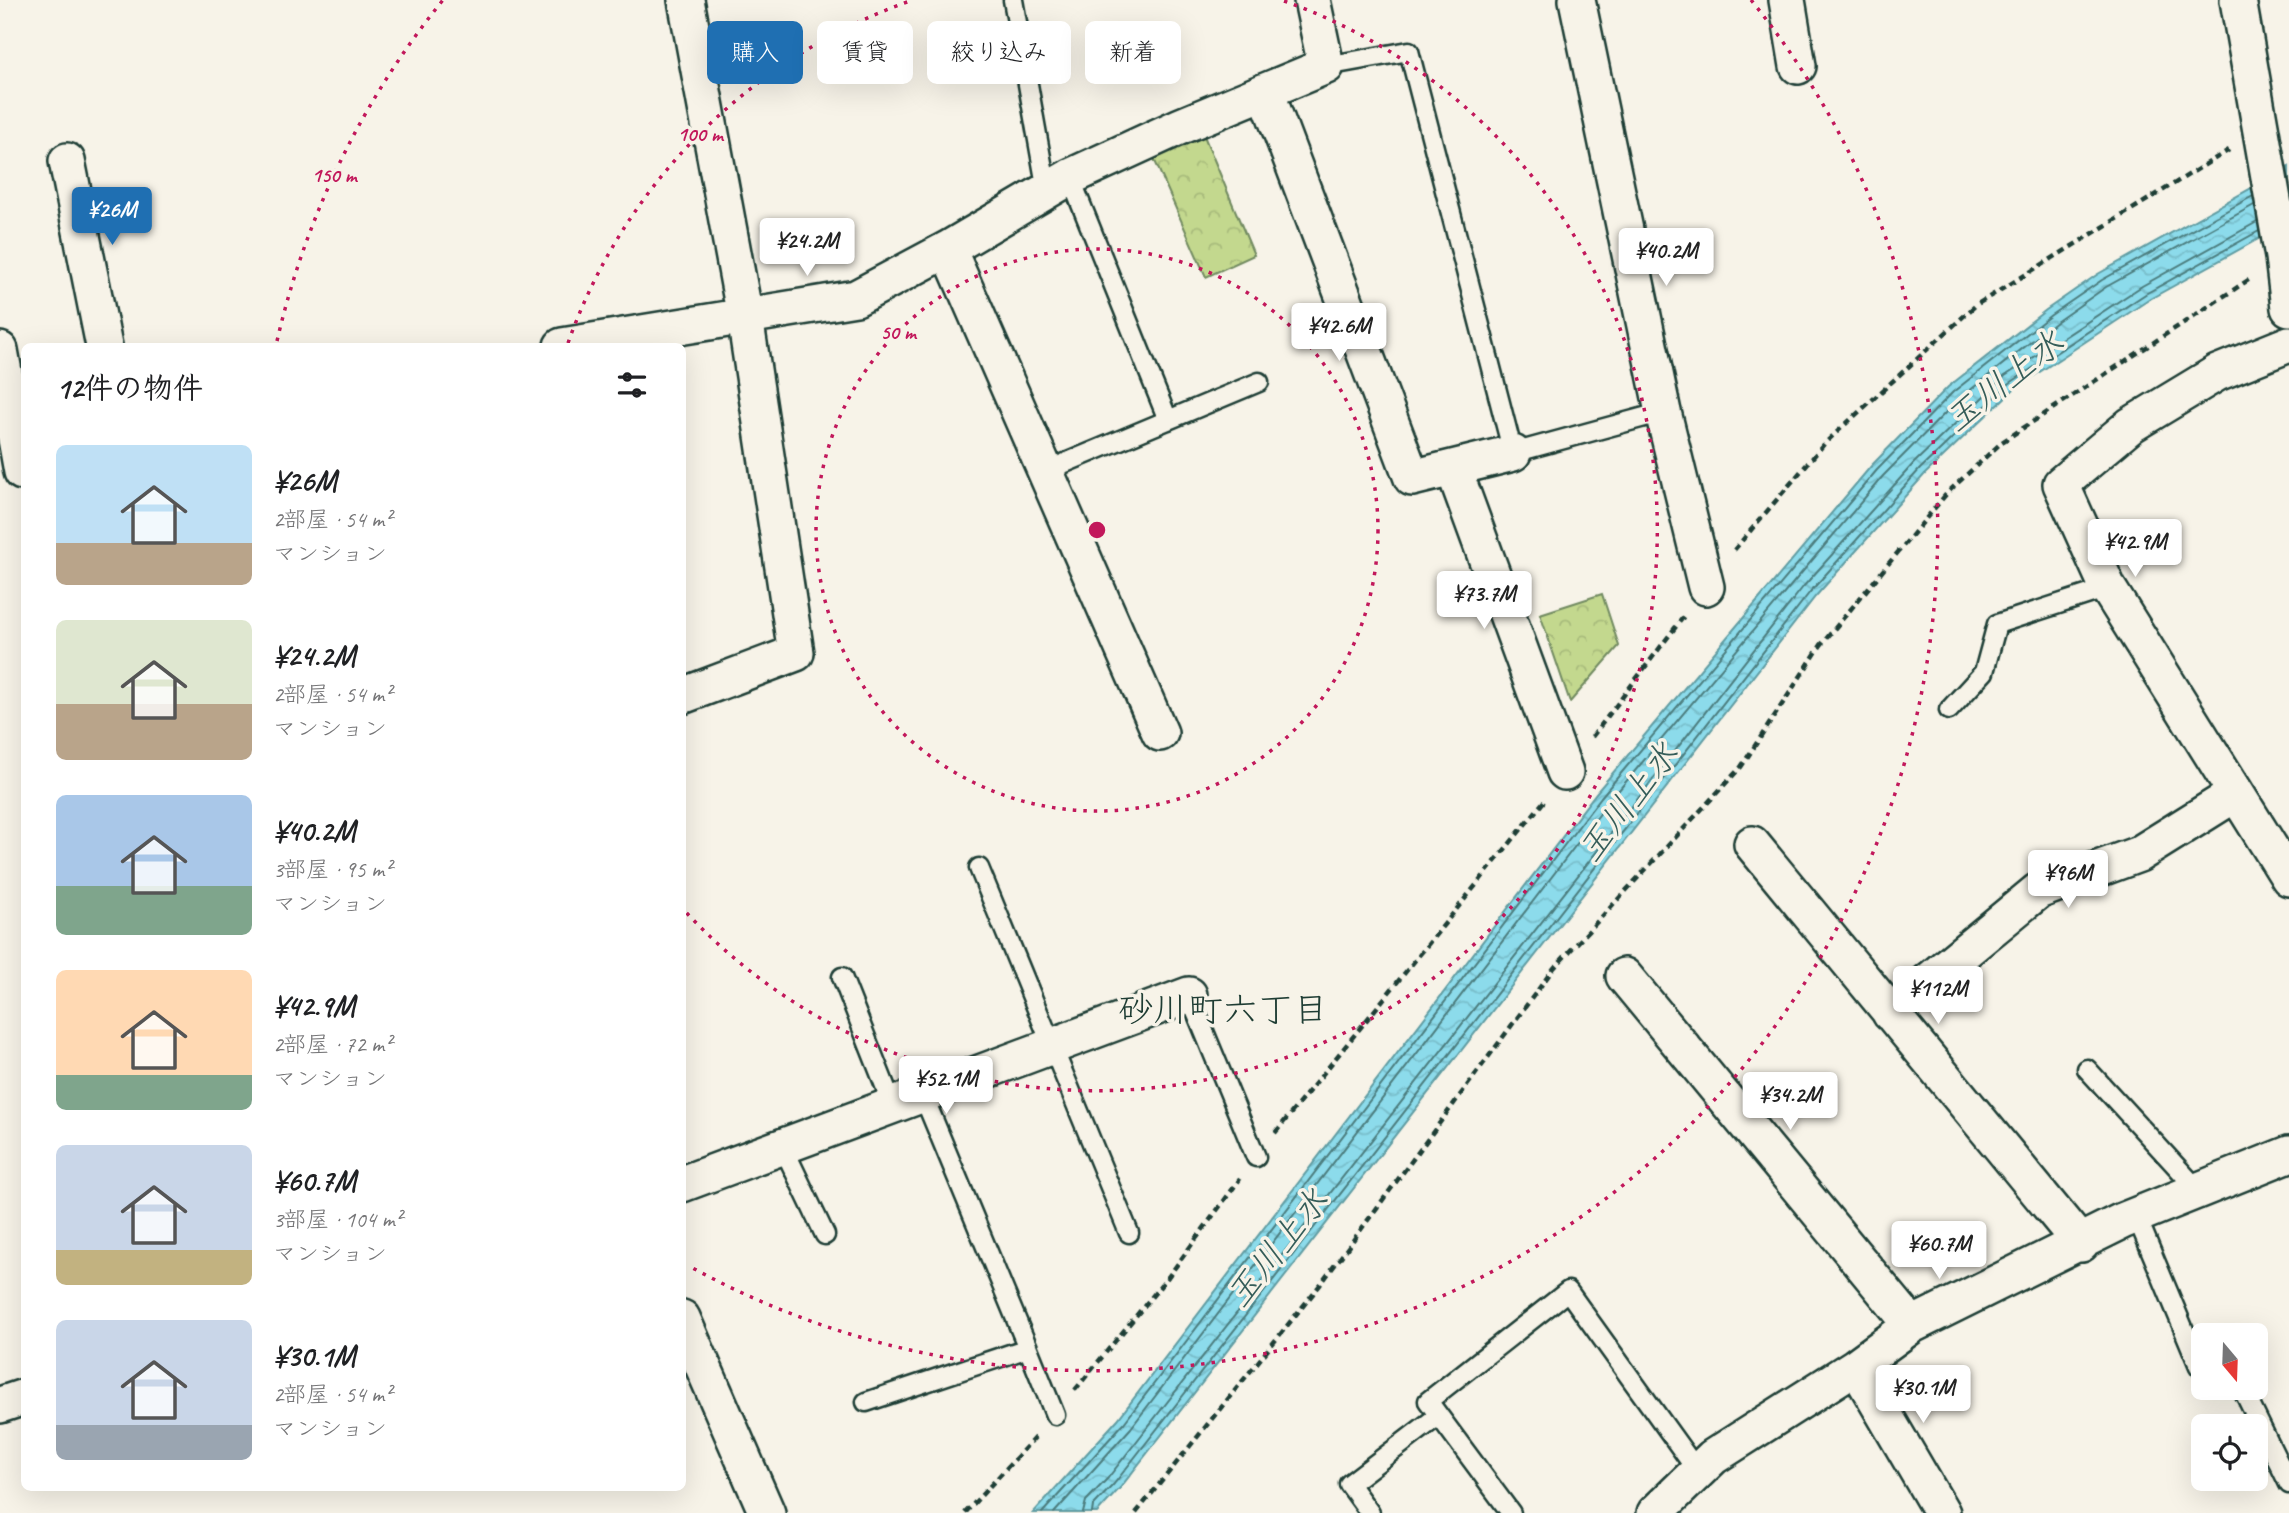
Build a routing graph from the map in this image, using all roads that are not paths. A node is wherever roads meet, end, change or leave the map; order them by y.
1 (686, 0) edge
2 (1013, 0) edge
3 (1312, 0) edge
4 (1577, 0) edge
5 (1787, 0) edge
6 (2238, 0) edge
7 (1326, 66) junction
8 (1798, 66) dead end
9 (1266, 92) junction
10 (2275, 124) edge
11 (67, 160) dead end
12 (1058, 184) junction
13 (948, 249) junction
14 (2289, 308) edge
15 (745, 317) junction
16 (103, 343) edge
17 (581, 343) edge
18 (2289, 344) edge
19 (0, 350) edge
20 (1259, 383) dead end
21 (1663, 412) junction
22 (1168, 420) junction
23 (1513, 453) junction
24 (1454, 470) junction
25 (1046, 471) junction
26 (16, 476) edge
27 (1706, 587) road end
28 (2108, 588) junction
29 (686, 694) edge
30 (1950, 710) dead end
31 (1160, 733) dead end
32 (1565, 772) road end
33 (2235, 794) junction
34 (1752, 844) dead end
35 (979, 868) dead end
36 (2289, 878) edge
37 (1623, 976) dead end
38 (842, 977) dead end
39 (1189, 995) joint
40 (1890, 1013) junction
41 (1052, 1046) junction
42 (2087, 1069) dead end
43 (908, 1100) junction
44 (783, 1147) junction
45 (2289, 1154) edge
46 (1256, 1157) dead end
47 (686, 1183) edge
48 (2199, 1191) junction
49 (2136, 1216) junction
50 (1129, 1233) dead end
51 (825, 1235) dead end
52 (2081, 1244) junction
53 (1912, 1325) junction
54 (686, 1327) edge
55 (2191, 1347) edge
56 (1028, 1348) junction
57 (1856, 1366) junction
58 (21, 1398) edge
59 (2248, 1400) edge
60 (866, 1402) dead end
61 (0, 1405) edge
62 (1055, 1415) dead end
63 (1438, 1416) junction
64 (1698, 1472) junction
65 (2289, 1484) edge
66 (767, 1513) edge
67 (1370, 1513) edge
68 (1511, 1513) edge
69 (1655, 1513) edge
70 (1942, 1513) edge

1 - 15 street
2 - 12 lane
3 - 7 street
4 - 21 street
5 - 8 street
6 - 10 street
7 - 9 street
7 - 23 lane
9 - 12 street
9 - 24 street
10 - 14 street
11 - 16 street
12 - 13 street
12 - 22 lane
13 - 15 street
13 - 25 street
15 - 17 street
15 - 29 street
18 - 28 street
19 - 26 street
20 - 22 lane
21 - 23 lane
21 - 27 street
22 - 25 lane
23 - 24 street
24 - 32 street
25 - 31 street
28 - 30 lane
28 - 33 street
33 - 36 street
33 - 40 street
34 - 40 street
35 - 41 lane
37 - 53 street
38 - 43 lane
39 - 41 street
39 - 46 lane
40 - 52 street
41 - 43 street
41 - 50 lane
42 - 48 lane
43 - 44 street
43 - 56 lane
44 - 47 street
44 - 51 lane
45 - 48 street
48 - 49 street
49 - 52 street
49 - 55 lane
52 - 53 street
53 - 57 street
54 - 66 street
56 - 60 lane
56 - 62 lane
57 - 64 street
57 - 70 street
58 - 61 street
59 - 65 lane
63 - 64 lane
63 - 67 lane
63 - 68 lane
64 - 69 street

